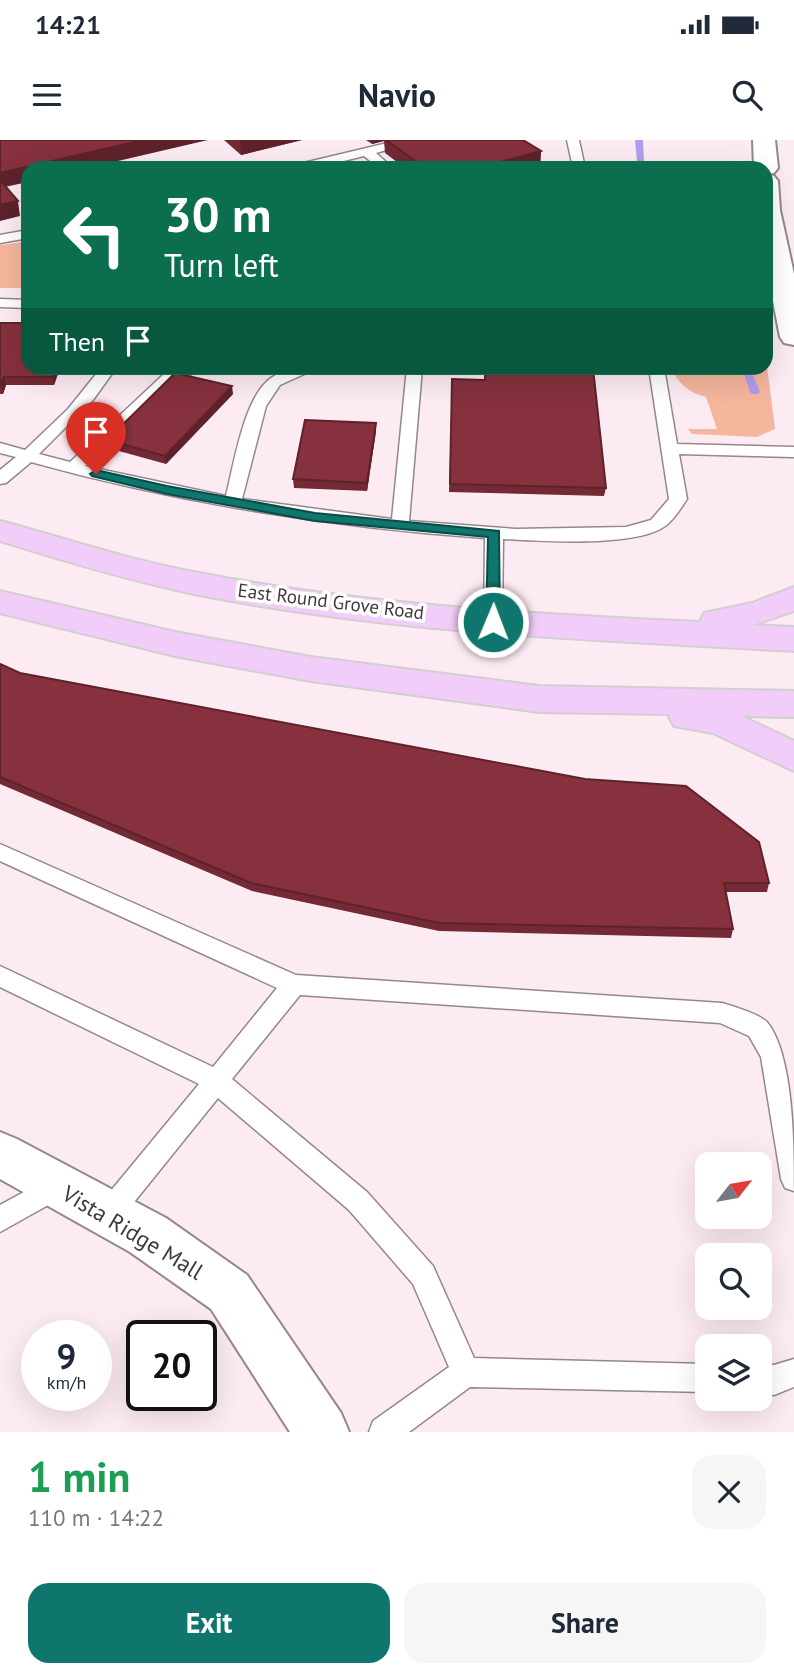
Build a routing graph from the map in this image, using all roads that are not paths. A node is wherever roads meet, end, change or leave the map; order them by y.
1 (415, 140) edge
2 (573, 140) edge
3 (764, 140) edge
4 (366, 152) junction
5 (328, 161) edge
6 (378, 161) edge
7 (578, 161) edge
8 (766, 161) edge
9 (21, 235) edge
10 (773, 238) edge
11 (0, 239) edge
12 (0, 303) edge
13 (21, 304) edge
14 (794, 337) edge
15 (104, 375) edge
16 (173, 375) edge
17 (290, 375) edge
18 (413, 375) edge
19 (657, 375) edge
20 (0, 448) edge
21 (669, 449) junction
22 (794, 452) edge
23 (28, 456) junction
24 (73, 468) junction
25 (0, 479) edge
26 (233, 502) junction
27 (400, 525) junction
28 (0, 531) edge
29 (494, 534) junction
30 (794, 598) edge
31 (0, 602) edge
32 (493, 622) junction
33 (665, 631) junction
34 (794, 639) edge
35 (539, 699) junction
36 (794, 704) edge
37 (794, 757) edge
38 (0, 852) edge
39 (0, 976) edge
40 (294, 985) junction
41 (215, 1080) junction
42 (0, 1154) edge
43 (794, 1179) edge
44 (58, 1186) junction
45 (109, 1213) junction
46 (0, 1219) edge
47 (466, 1372) junction
48 (794, 1373) edge
49 (695, 1378) edge
50 (772, 1380) edge
51 (321, 1432) edge
52 (384, 1432) edge

1 - 4 lane
2 - 7 lane
3 - 8 main road
4 - 5 lane
4 - 6 lane
9 - 11 lane
10 - 14 main road
12 - 13 lane
15 - 23 lane
16 - 24 lane
17 - 26 lane
18 - 27 lane
19 - 21 lane
20 - 23 lane
21 - 22 lane
21 - 29 lane
23 - 24 lane
23 - 25 lane
24 - 26 lane
26 - 27 lane
27 - 29 lane
28 - 32 main road, East Round Grove Road
29 - 32 lane
30 - 33 main road
31 - 35 main road
32 - 33 main road, East Round Grove Road
33 - 34 main road, East Round Grove Road
35 - 36 main road
35 - 37 main road
38 - 40 lane
39 - 41 lane
40 - 41 lane
40 - 43 lane
41 - 45 lane
41 - 47 lane
42 - 44 main road, Vista Ridge Mall
44 - 45 main road, Vista Ridge Mall
44 - 46 lane
45 - 51 main road, Vista Ridge Mall
47 - 49 lane
47 - 52 lane
48 - 50 lane

